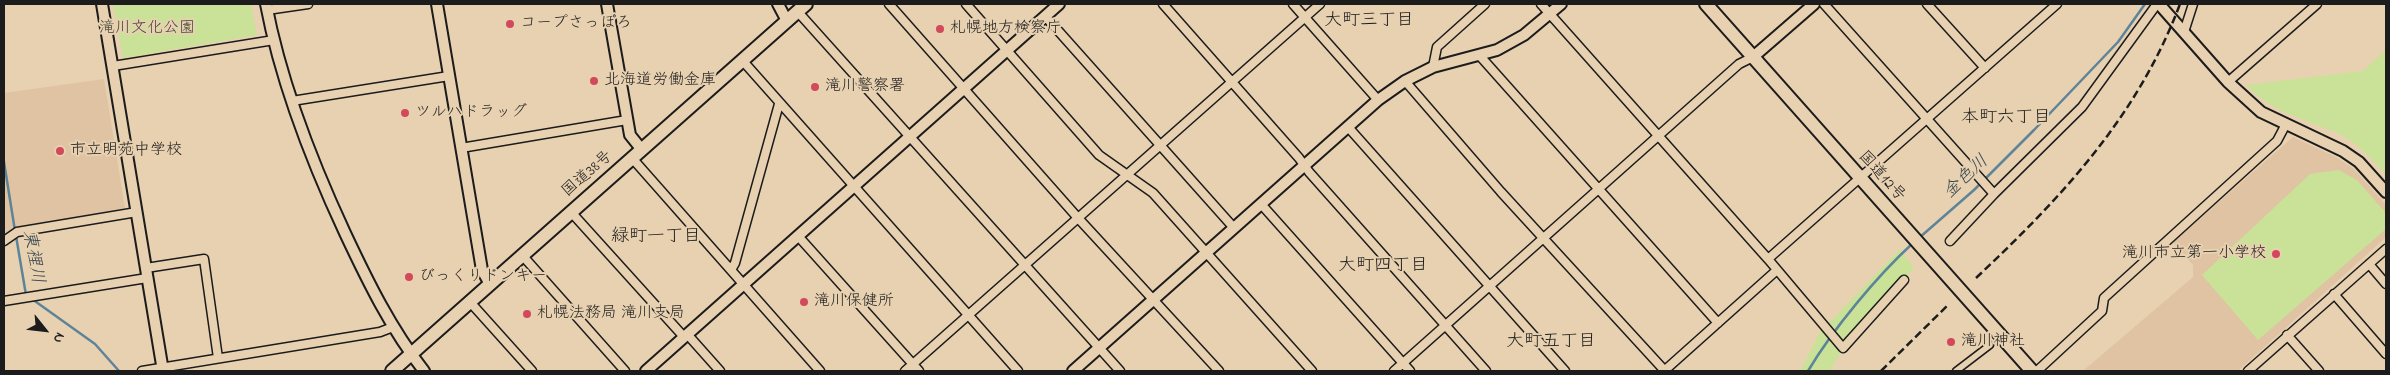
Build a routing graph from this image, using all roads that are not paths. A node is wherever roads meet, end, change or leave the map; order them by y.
1 (102, 4) edge
2 (308, 4) edge
3 (437, 4) edge
4 (607, 4) edge
5 (778, 4) edge
6 (889, 4) edge
7 (966, 4) edge
8 (1058, 4) edge
9 (1163, 4) edge
10 (1293, 4) edge
11 (1320, 4) edge
12 (1486, 4) edge
13 (1540, 4) edge
14 (1561, 4) edge
15 (1706, 4) edge
16 (1814, 4) edge
17 (1824, 4) edge
18 (1927, 4) edge
19 (2158, 4) edge
20 (2192, 4) edge
21 (2052, 5) edge
22 (2314, 5) edge
23 (267, 7) edge
24 (802, 8) edge
25 (1550, 14) junction
26 (1045, 16) junction
27 (1305, 17) junction
28 (787, 21) junction
29 (2184, 32) junction
30 (274, 40) junction
31 (1007, 50) junction
32 (1480, 56) junction
33 (1753, 57) junction
34 (742, 60) junction
35 (113, 66) junction
36 (1433, 67) junction
37 (1986, 68) junction
38 (449, 76) junction
39 (1231, 81) junction
40 (1405, 81) junction
41 (2228, 82) junction
42 (963, 88) junction
43 (1378, 100) junction
44 (292, 101) junction
45 (779, 104) junction
46 (1926, 119) junction
47 (627, 120) junction
48 (2286, 124) junction
49 (1348, 126) junction
50 (909, 136) junction
51 (1658, 136) junction
52 (1161, 145) junction
53 (462, 148) junction
54 (637, 154) junction
55 (1304, 166) junction
56 (1128, 174) junction
57 (1861, 178) junction
58 (853, 186) junction
59 (1598, 190) junction
60 (2386, 192) edge
61 (1994, 194) junction
62 (1261, 204) junction
63 (137, 212) junction
64 (571, 212) junction
65 (1078, 218) junction
66 (1234, 228) junction
67 (798, 236) junction
68 (1544, 238) junction
69 (4, 241) edge
70 (1950, 241) dead end
71 (2386, 249) edge
72 (1206, 252) junction
73 (522, 255) junction
74 (1768, 259) junction
75 (2368, 264) junction
76 (1024, 266) junction
77 (731, 270) junction
78 (1777, 270) junction
79 (147, 273) junction
80 (1904, 280) dead end
81 (490, 284) junction
82 (743, 284) junction
83 (2386, 284) edge
84 (1489, 286) junction
85 (2334, 294) junction
86 (1154, 299) junction
87 (4, 301) edge
88 (470, 302) junction
89 (968, 316) junction
90 (1718, 323) junction
91 (1445, 326) junction
92 (393, 327) junction
93 (2287, 335) junction
94 (686, 336) junction
95 (1990, 345) dead end
96 (1099, 348) junction
97 (411, 354) junction
98 (2386, 354) edge
99 (218, 358) junction
100 (1403, 363) junction
101 (913, 364) junction
102 (163, 370) edge
103 (142, 371) edge
104 (392, 371) edge
105 (424, 371) edge
106 (532, 371) edge
107 (625, 371) edge
108 (646, 371) edge
109 (720, 371) edge
110 (820, 371) edge
111 (906, 371) edge
112 (919, 371) edge
113 (1018, 371) edge
114 (1073, 371) edge
115 (1120, 371) edge
116 (1219, 371) edge
117 (1312, 371) edge
118 (1394, 371) edge
119 (1410, 371) edge
120 (1486, 371) edge
121 (1565, 371) edge
122 (1665, 371) edge
123 (1956, 371) edge
124 (2032, 371) edge
125 (2037, 371) edge
126 (2248, 371) edge
127 (2319, 371) edge

1 - 35 street
2 - 23 street
3 - 38 street
4 - 47 street
5 - 28 street
6 - 42 street
7 - 31 street
8 - 26 street
9 - 39 street
10 - 27 street
11 - 27 street
12 - 36 street
13 - 25 street
14 - 25 street
15 - 33 highway, 国道12号
16 - 33 street
17 - 46 street
18 - 37 street
19 - 29 street
19 - 61 street
20 - 29 street
21 - 37 street
22 - 41 street
23 - 30 street
24 - 28 highway, 国道38号
24 - 50 street
25 - 32 street
25 - 51 street
26 - 31 street
26 - 52 street
27 - 39 street
27 - 43 street
28 - 34 highway, 国道38号
29 - 41 street
30 - 35 street
30 - 44 street
31 - 42 street
31 - 56 street
32 - 36 street
32 - 59 street
33 - 51 street
33 - 57 highway, 国道12号
34 - 45 street
34 - 54 highway, 国道38号
35 - 63 street
36 - 40 street
37 - 46 street
38 - 44 street
38 - 53 street
39 - 52 street
39 - 55 street
40 - 43 street
40 - 68 street
41 - 48 street
42 - 50 street
42 - 65 street
43 - 49 street
44 - 92 street
45 - 58 street
45 - 77 street
46 - 57 street
46 - 61 street
47 - 53 street
47 - 54 street
48 - 60 street
48 - 125 street
49 - 55 street
49 - 84 street
50 - 58 street
50 - 76 street
51 - 59 street
51 - 74 street
52 - 56 street
52 - 66 street
53 - 81 street
54 - 64 highway, 国道38号
54 - 77 street
55 - 62 street
55 - 91 street
56 - 65 street
56 - 72 street
57 - 74 street
57 - 124 highway, 国道12号
58 - 67 street
58 - 89 street
59 - 68 street
59 - 90 street
61 - 70 street
62 - 66 street
62 - 100 street
63 - 69 street
63 - 79 street
64 - 73 highway, 国道38号
64 - 94 street
65 - 76 street
65 - 86 street
66 - 72 street
67 - 82 street
67 - 101 street
68 - 84 street
68 - 122 street
71 - 75 street
72 - 86 street
72 - 117 street
73 - 81 highway, 国道38号
73 - 107 street
74 - 78 street
75 - 83 street
75 - 85 street
76 - 89 street
76 - 96 street
77 - 82 street
78 - 80 street
78 - 90 street
79 - 87 street
79 - 99 street
79 - 102 street
81 - 88 highway, 国道38号
82 - 94 street
82 - 110 street
84 - 91 street
84 - 121 street
85 - 93 street
85 - 98 street
86 - 96 street
86 - 116 street
88 - 97 highway, 国道38号
88 - 106 street
89 - 101 street
89 - 113 street
90 - 122 street
91 - 100 street
91 - 120 street
92 - 97 street
92 - 99 street
93 - 126 street
93 - 127 street
94 - 108 street
94 - 109 street
95 - 123 street
96 - 114 street
96 - 115 street
97 - 104 highway, 国道38号
97 - 105 street
99 - 102 street
100 - 118 street
100 - 119 street
101 - 111 street
101 - 112 street
102 - 103 street

